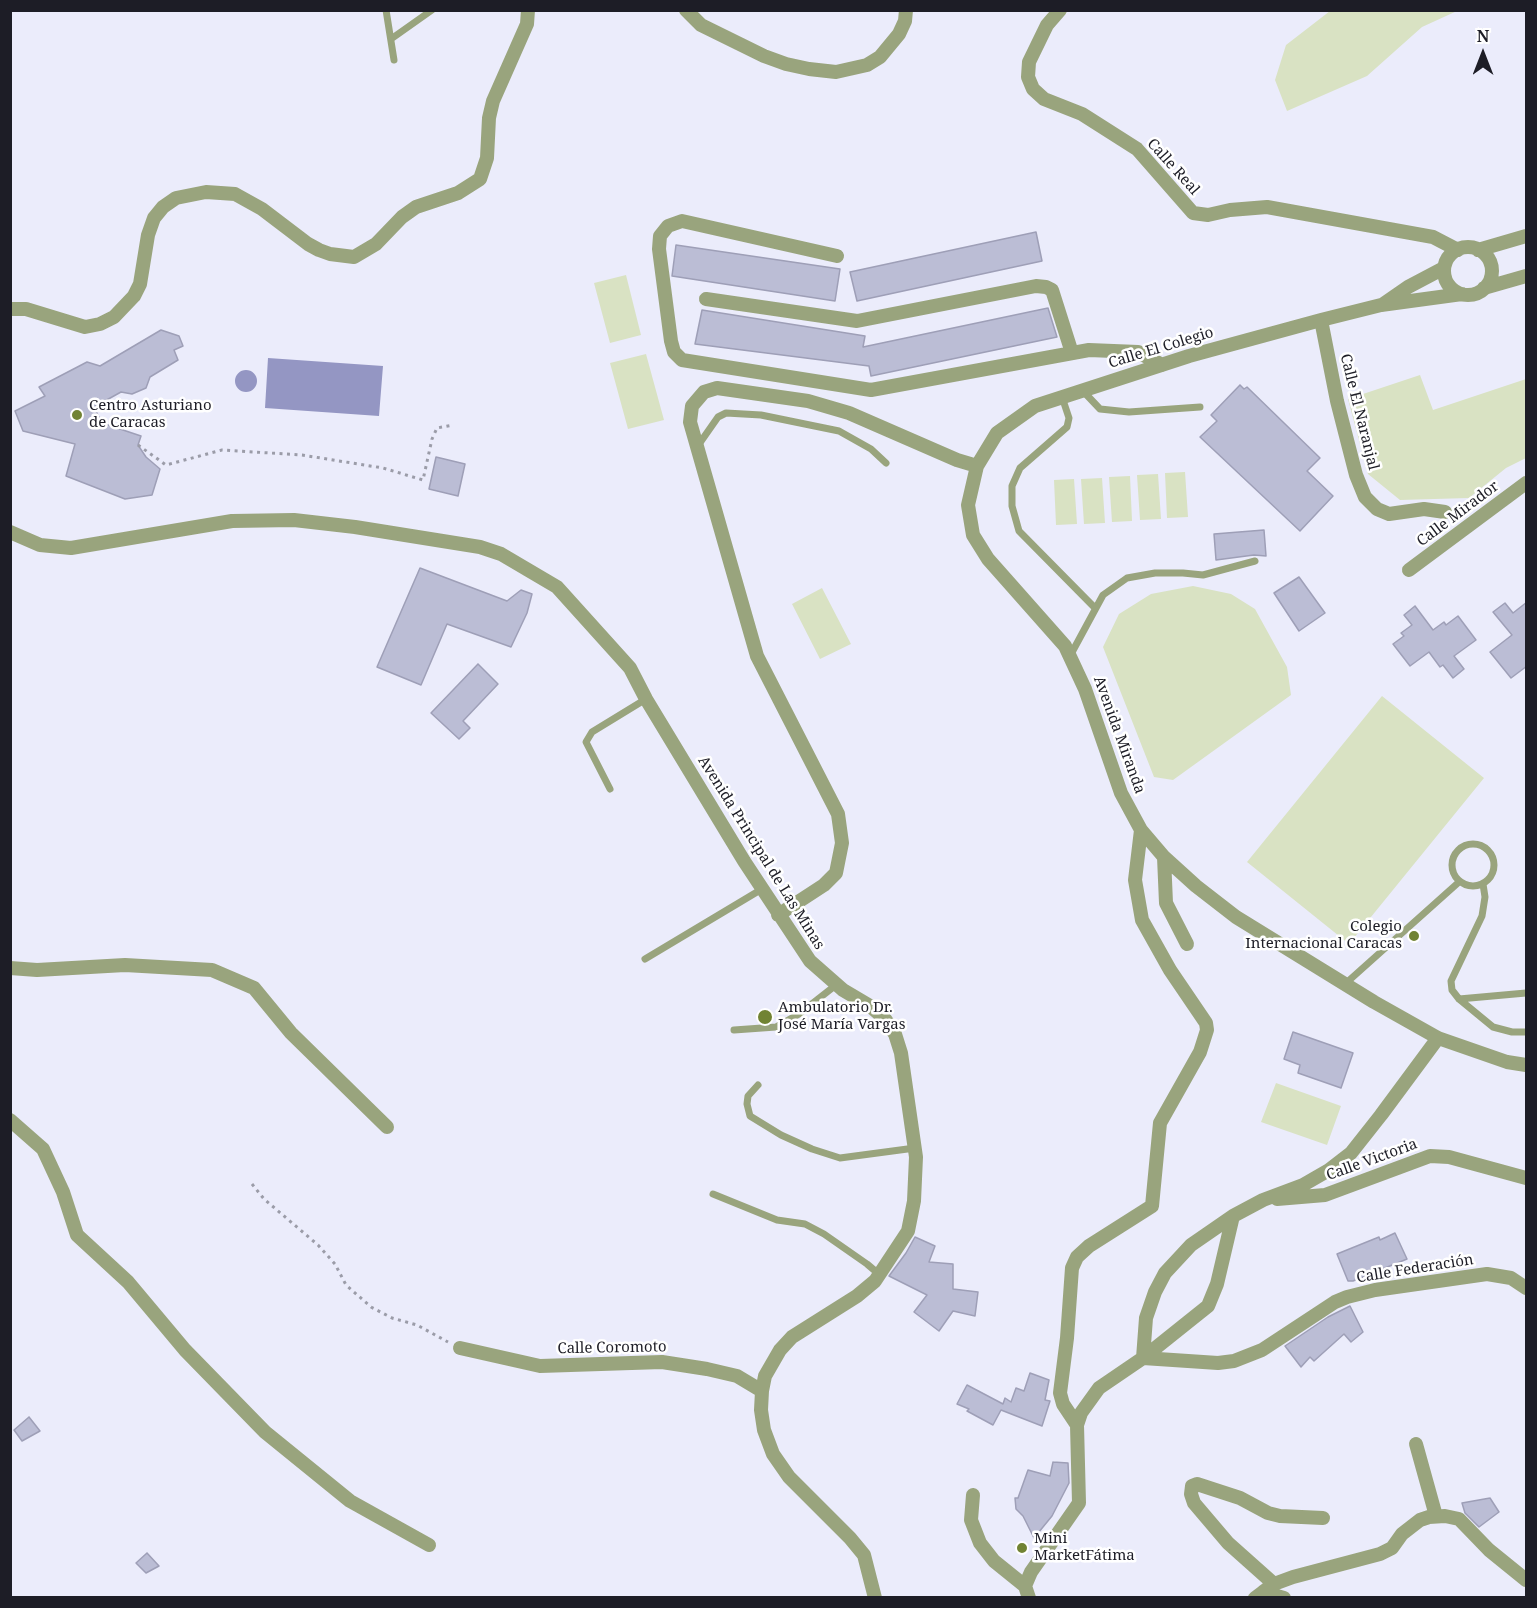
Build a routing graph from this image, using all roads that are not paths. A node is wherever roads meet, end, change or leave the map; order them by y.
1 (386, 10) edge
2 (432, 10) edge
3 (528, 10) edge
4 (686, 10) edge
5 (906, 10) edge
6 (1060, 10) edge
7 (391, 39) junction
8 (394, 60) dead end
9 (1527, 236) edge
10 (1458, 250) junction
11 (1478, 250) junction
12 (837, 256) dead end
13 (1444, 268) junction
14 (1527, 276) edge
15 (1484, 288) junction
16 (1462, 294) junction
17 (706, 299) dead end
18 (1381, 305) junction
19 (10, 309) edge
20 (1321, 320) junction
21 (1072, 353) junction
22 (1162, 365) junction
23 (1082, 390) junction
24 (1062, 397) junction
25 (1200, 407) dead end
26 (697, 447) junction
27 (886, 463) dead end
28 (977, 466) junction
29 (1527, 483) edge
30 (1445, 512) dead end
31 (10, 532) edge
32 (1255, 561) dead end
33 (1409, 570) dead end
34 (1095, 608) junction
35 (1070, 656) junction
36 (646, 699) junction
37 (610, 789) dead end
38 (1141, 830) junction
39 (1164, 857) junction
40 (1459, 882) junction
41 (1483, 884) junction
42 (762, 889) junction
43 (778, 915) junction
44 (1187, 944) dead end
45 (645, 959) dead end
46 (10, 968) edge
47 (836, 985) junction
48 (1344, 985) junction
49 (1527, 993) edge
50 (1459, 999) junction
51 (734, 1030) dead end
52 (1527, 1032) edge
53 (1438, 1038) junction
54 (1527, 1065) edge
55 (758, 1084) dead end
56 (10, 1120) edge
57 (387, 1127) dead end
58 (915, 1148) junction
59 (1527, 1178) edge
60 (713, 1194) dead end
61 (1263, 1200) junction
62 (1233, 1216) junction
63 (880, 1275) junction
64 (1527, 1288) edge
65 (460, 1348) road end
66 (1143, 1358) junction
67 (762, 1391) junction
68 (1077, 1425) junction
69 (1416, 1444) dead end
70 (973, 1495) dead end
71 (1436, 1516) junction
72 (1323, 1518) dead end
73 (429, 1545) dead end
74 (1527, 1580) edge
75 (1264, 1591) edge
76 (1027, 1592) edge
77 (875, 1598) edge
78 (1284, 1598) edge

1 - 7 lane
2 - 7 lane
3 - 19 street
4 - 5 street
6 - 10 street, Calle Real
7 - 8 lane
9 - 11 street
10 - 11 street
10 - 13 street, Calle El Colegio
11 - 15 street
12 - 21 street
13 - 16 street
13 - 18 street, Calle El Colegio
14 - 15 street, Calle El Colegio
15 - 16 street, Calle El Colegio
16 - 18 street, Calle El Colegio
17 - 21 street
18 - 20 street, Calle El Colegio
20 - 22 street, Calle El Colegio
20 - 30 street, Calle El Naranjal
21 - 22 street
22 - 23 street, Calle El Colegio
23 - 24 street, Calle El Colegio
23 - 25 lane
24 - 28 street, Calle El Colegio
24 - 34 lane
26 - 27 lane
26 - 28 street
26 - 43 street
28 - 35 street, Avenida Miranda
29 - 33 street, Calle Mirador
31 - 36 street, Avenida Principal de Las Minas
32 - 34 lane
34 - 35 lane
35 - 38 street, Avenida Miranda
36 - 37 lane
36 - 42 street, Avenida Principal de Las Minas
38 - 39 street, Avenida Miranda
38 - 68 street
39 - 44 street
39 - 48 street, Avenida Miranda
40 - 41 lane
40 - 41 lane
40 - 48 lane
41 - 50 lane
42 - 43 street, Avenida Principal de Las Minas
42 - 45 lane
43 - 47 street, Avenida Principal de Las Minas
46 - 57 street
47 - 51 lane
47 - 58 street, Avenida Principal de Las Minas
48 - 53 street, Avenida Miranda
49 - 50 lane
50 - 52 lane
53 - 54 street
53 - 61 street
55 - 58 lane
56 - 73 street
58 - 63 street, Avenida Principal de Las Minas
59 - 61 street, Calle Victoria
60 - 63 lane
61 - 62 street
62 - 66 street
62 - 66 street
63 - 67 street, Avenida Principal de Las Minas
64 - 66 street, Calle Federación
65 - 67 street, Calle Coromoto
66 - 68 street
67 - 77 street, Avenida Principal de Las Minas
68 - 76 street
69 - 71 street
70 - 76 street
71 - 74 street
71 - 75 street
72 - 75 street
75 - 78 street

